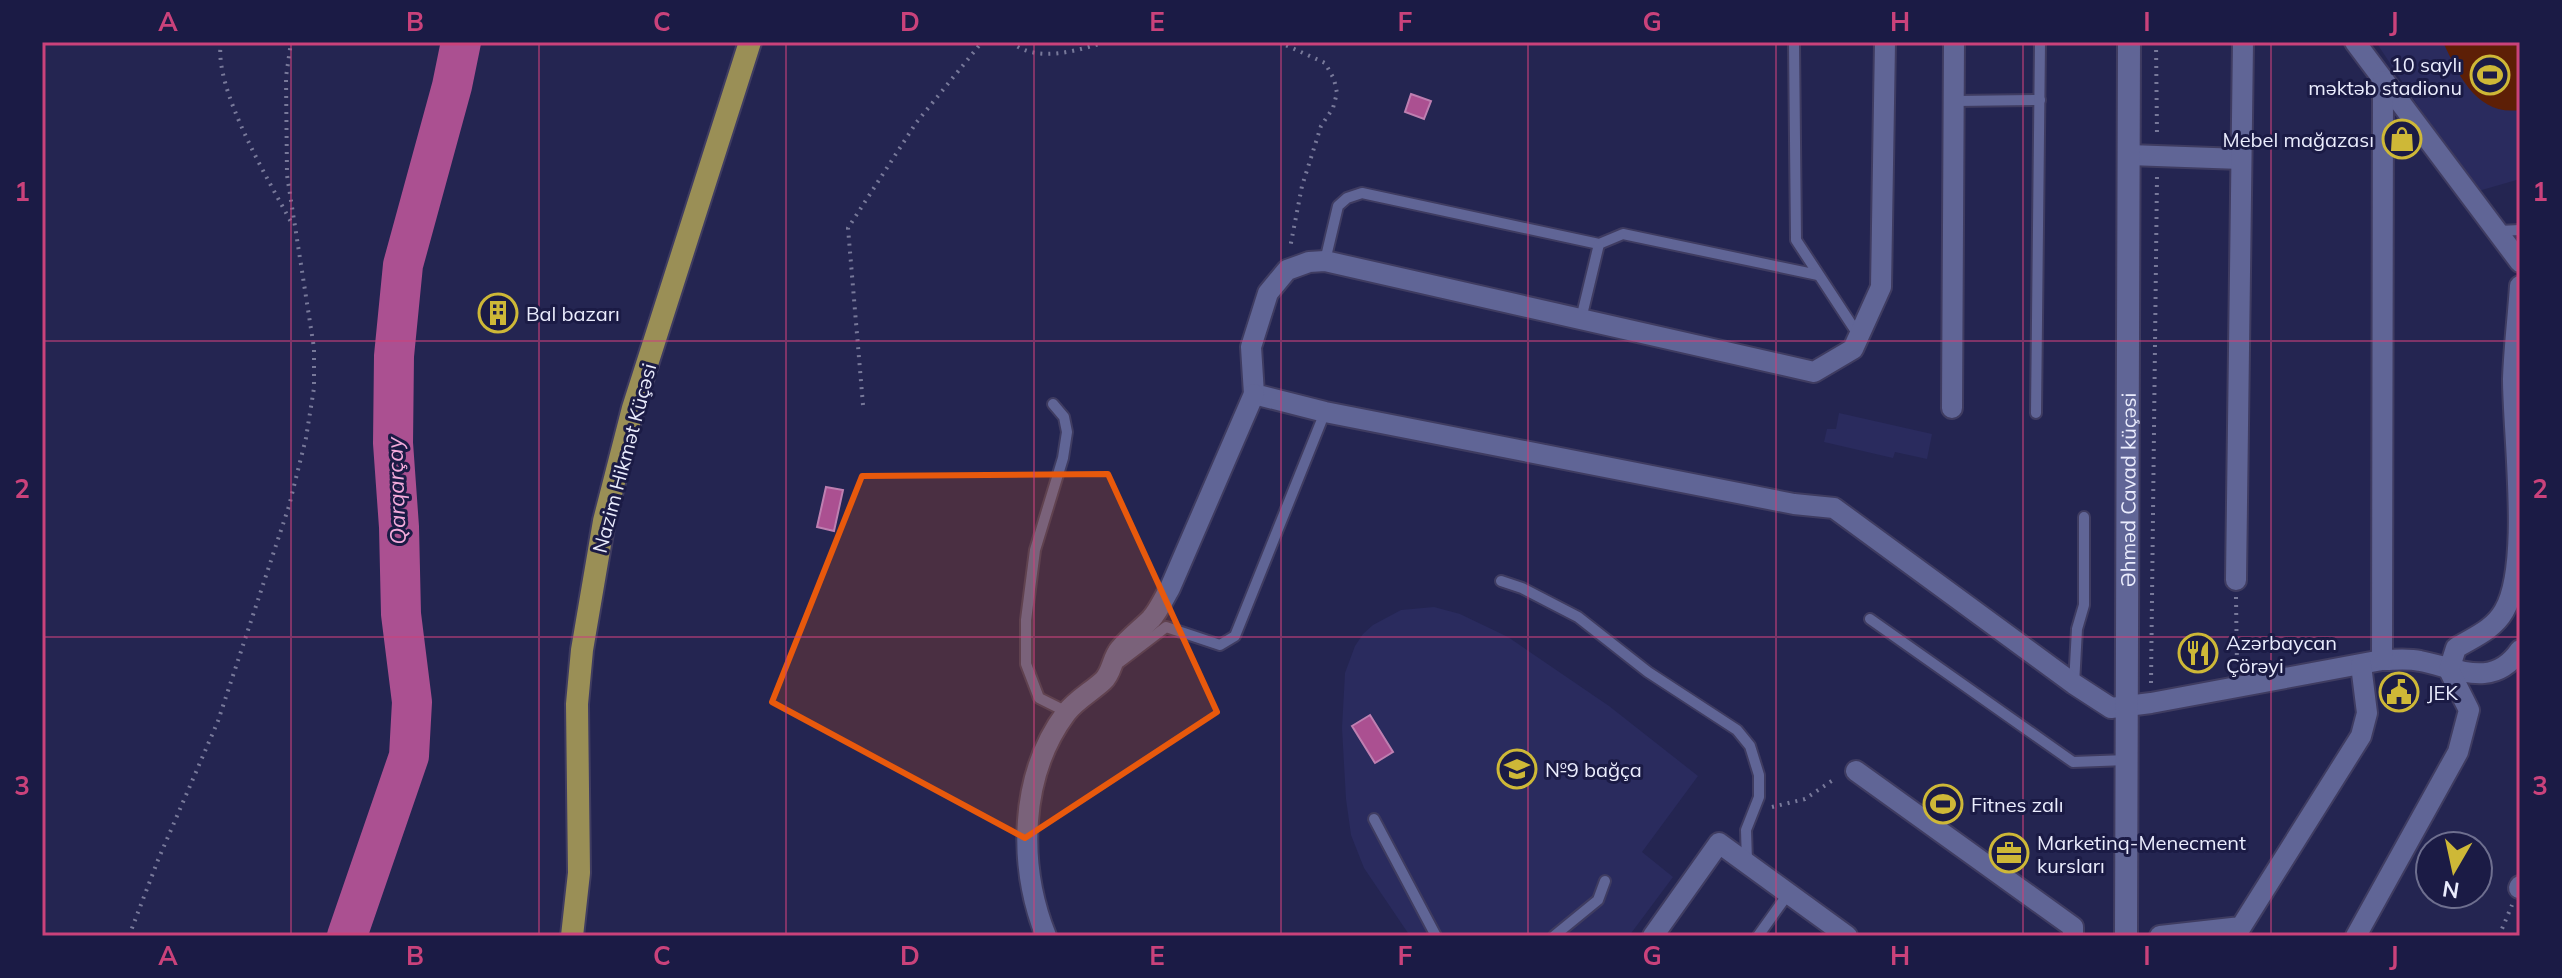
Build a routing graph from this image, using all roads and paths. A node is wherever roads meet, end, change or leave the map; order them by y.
1 (221, 42) edge
2 (291, 42) edge
3 (750, 42) edge
4 (982, 42) edge
5 (1011, 42) edge
6 (1106, 42) edge
7 (1279, 42) edge
8 (1794, 42) edge
9 (1885, 42) edge
10 (1954, 42) edge
11 (2040, 42) edge
12 (2129, 42) edge
13 (2156, 42) edge
14 (2243, 42) edge
15 (2355, 42) edge
16 (2383, 81) junction
17 (2040, 100) junction
18 (1955, 101) junction
19 (2129, 155) junction
20 (2157, 156) junction
21 (2241, 159) junction
22 (292, 224) junction
23 (2510, 231) edge
24 (1599, 244) junction
25 (1325, 261) junction
26 (2520, 262) edge
27 (1287, 270) junction
28 (1818, 275) junction
29 (2520, 286) edge
30 (1581, 319) junction
31 (1859, 336) junction
32 (1254, 394) junction
33 (1053, 404) dead end
34 (863, 405) dead end
35 (1952, 408) dead end
36 (1325, 412) junction
37 (2036, 413) dead end
38 (2084, 517) dead end
39 (2517, 577) edge
40 (2236, 580) joint
41 (1501, 581) dead end
42 (1870, 619) dead end
43 (1160, 622) junction
44 (2520, 650) edge
45 (2372, 662) junction
46 (2449, 670) junction
47 (2237, 675) dead end
48 (2074, 684) junction
49 (2140, 705) junction
50 (1067, 712) junction
51 (2127, 760) junction
52 (1856, 771) joint
53 (1751, 814) junction
54 (1374, 819) dead end
55 (1747, 864) junction
56 (1605, 881) dead end
57 (2520, 887) edge
58 (1788, 894) junction
59 (129, 936) edge
60 (572, 936) edge
61 (1046, 936) edge
62 (1436, 936) edge
63 (1554, 936) edge
64 (1653, 936) edge
65 (1758, 936) edge
66 (1847, 936) edge
67 (2073, 936) edge
68 (2126, 936) edge
69 (2160, 936) edge
70 (2356, 936) edge
71 (2499, 936) edge

1 - 22 path
2 - 22 path
3 - 60 main road, Nazim Hikmət Küçəsi
4 - 34 path
5 - 6 path
7 - 27 path
8 - 28 lane
9 - 31 street
10 - 18 street
11 - 17 lane
12 - 19 street, Əhməd Cavad küçəsi
13 - 20 path
14 - 21 street
15 - 16 street
16 - 23 street
16 - 45 street
17 - 18 lane
17 - 37 lane
18 - 35 street
19 - 20 street
19 - 49 street, Əhməd Cavad küçəsi
20 - 21 street
20 - 49 path
21 - 40 street
22 - 59 path
23 - 26 street
24 - 25 lane
24 - 28 lane
24 - 30 lane
25 - 27 street
25 - 30 street
27 - 32 street
28 - 31 lane
29 - 39 street
30 - 31 street
32 - 36 street
32 - 43 street
33 - 50 lane
36 - 43 lane
36 - 48 street
38 - 48 lane
39 - 46 street
40 - 47 path
41 - 53 lane
42 - 51 lane
43 - 50 street
44 - 46 street
45 - 46 street
45 - 49 street
45 - 69 street
46 - 70 street
48 - 49 street
49 - 51 street, Əhməd Cavad küçəsi
50 - 61 street
51 - 68 street, Əhməd Cavad küçəsi
52 - 53 path
52 - 67 street
53 - 55 lane
54 - 62 lane
55 - 58 street
55 - 64 street
56 - 63 lane
57 - 71 path
58 - 65 lane
58 - 66 street

